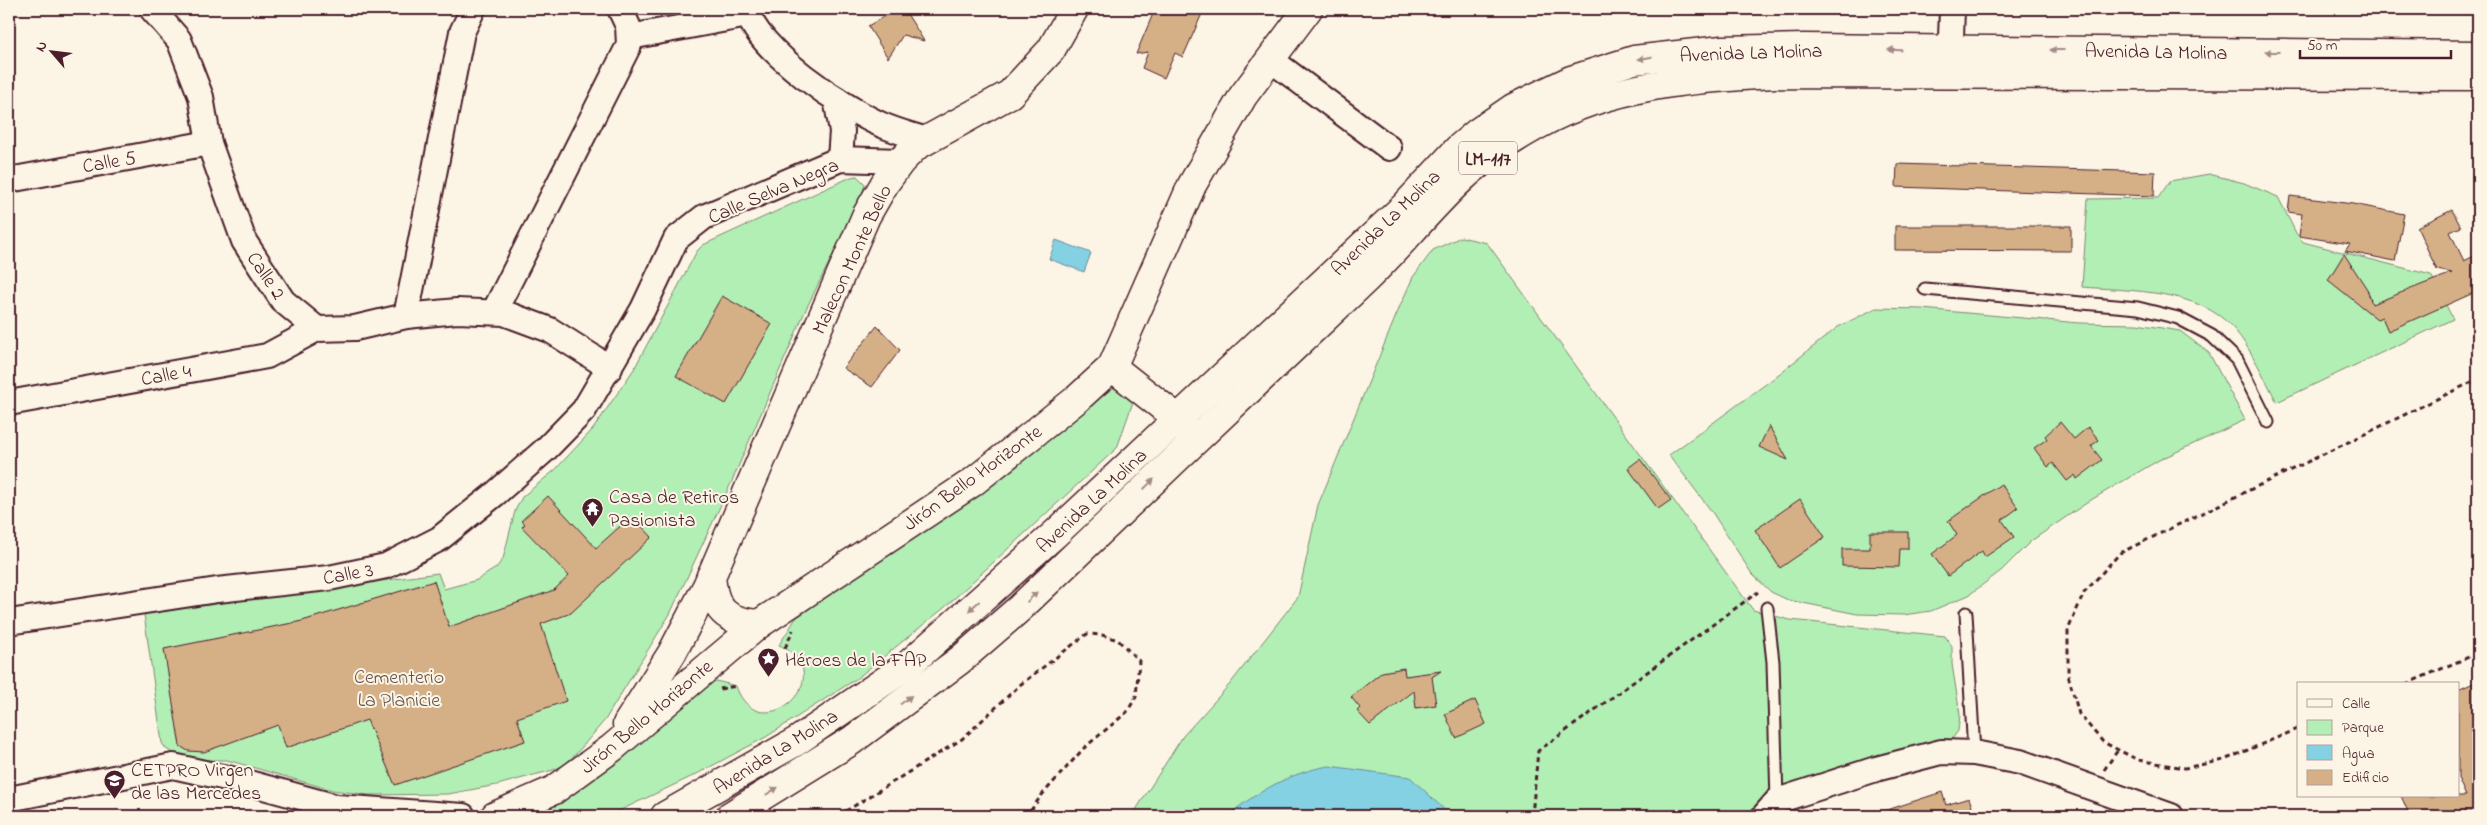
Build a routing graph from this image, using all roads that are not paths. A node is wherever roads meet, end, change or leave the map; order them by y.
1 (152, 9) edge
2 (474, 9) edge
3 (620, 9) edge
4 (1074, 9) edge
5 (1308, 9) edge
6 (1952, 9) edge
7 (748, 12) edge
8 (630, 37) junction
9 (2478, 55) edge
10 (1270, 59) junction
11 (1950, 63) junction
12 (2478, 76) edge
13 (836, 99) junction
14 (926, 140) junction
15 (209, 143) junction
16 (1390, 148) dead end
17 (840, 159) junction
18 (901, 161) junction
19 (9, 180) edge
20 (1925, 289) dead end
21 (494, 312) junction
22 (406, 316) junction
23 (317, 330) junction
24 (1112, 367) junction
25 (610, 368) junction
26 (9, 402) edge
27 (1177, 419) junction
28 (2268, 422) dead end
29 (1195, 440) junction
30 (711, 576) junction
31 (1767, 608) dead end
32 (1966, 613) dead end
33 (9, 622) edge
34 (758, 624) junction
35 (612, 748) junction
36 (1974, 753) junction
37 (9, 799) edge
38 (1771, 808) edge
39 (340, 811) edge
40 (463, 816) edge
41 (495, 816) edge
42 (665, 816) edge
43 (730, 816) edge
44 (2171, 816) edge

1 - 15 street, Calle 2
2 - 22 street
3 - 8 street
4 - 14 main road, Malecon Monte Bello
5 - 10 main road, Jirón Bello Horizonte
6 - 11 street
7 - 8 street
7 - 13 street
8 - 21 street
9 -> 11 main road, Avenida La Molina / LM-117
10 - 16 street
10 - 24 main road, Jirón Bello Horizonte
11 - 12 main road, Avenida La Molina / LM-117
11 -> 27 main road, Avenida La Molina / LM-117
11 - 29 main road, Avenida La Molina / LM-117
13 - 14 street
13 - 17 street
14 - 18 main road, Malecon Monte Bello
15 - 19 street, Calle 5
15 - 23 street, Calle 2
17 - 18 street, Calle Selva Negra
17 - 25 street, Calle Selva Negra
18 - 30 main road, Malecon Monte Bello
20 - 28 lane
21 - 22 street
21 - 25 street
22 - 23 street
23 - 26 street, Calle 4
24 - 27 main road
24 - 34 main road, Jirón Bello Horizonte
25 - 33 street, Calle 3
27 - 29 main road
27 -> 42 main road, Avenida La Molina / LM-117
43 -> 29 main road, Avenida La Molina / LM-117
30 - 34 main road
30 - 35 main road, Malecon Monte Bello
31 - 38 lane
32 - 36 lane
34 - 35 main road, Jirón Bello Horizonte
35 - 41 main road, Jirón Bello Horizonte
36 - 38 street
36 - 44 street
37 - 39 street
39 - 40 street

